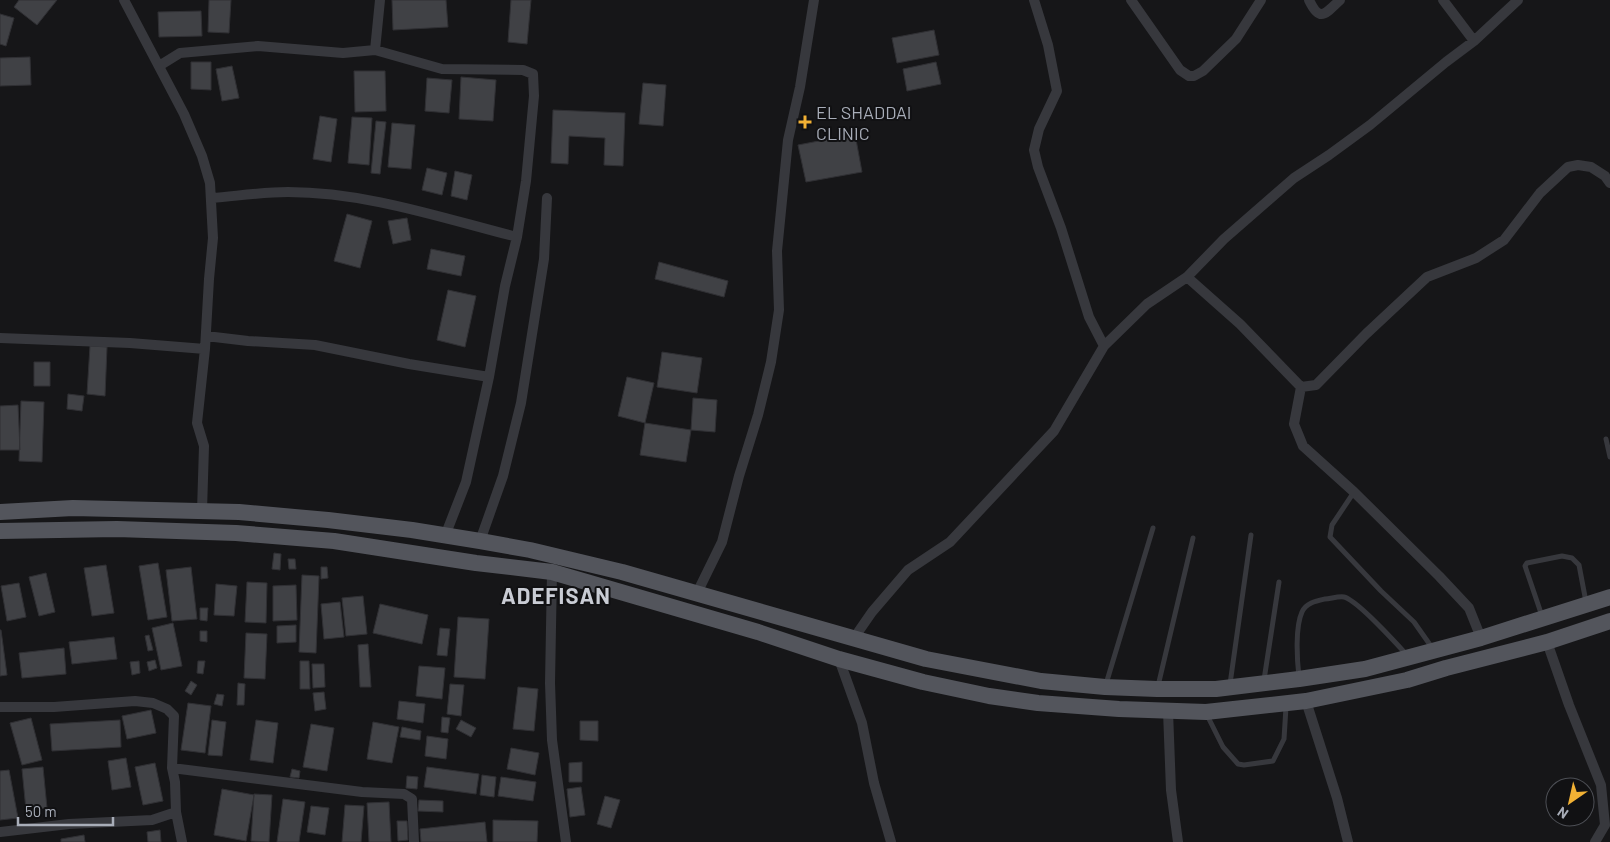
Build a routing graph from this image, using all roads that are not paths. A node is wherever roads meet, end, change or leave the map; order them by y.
1 (124, 0) edge
2 (380, 0) edge
3 (814, 0) edge
4 (1034, 0) edge
5 (1131, 0) edge
6 (1261, 0) edge
7 (1309, 0) edge
8 (1340, 0) edge
9 (1443, 0) edge
10 (1518, 0) edge
11 (1474, 41) junction
12 (375, 50) junction
13 (159, 66) junction
14 (1610, 183) edge
15 (212, 198) junction
16 (547, 198) dead end
17 (517, 237) junction
18 (1187, 276) junction
19 (206, 336) junction
20 (0, 338) edge
21 (1104, 346) junction
22 (205, 349) junction
23 (489, 377) junction
24 (1301, 387) junction
25 (1606, 439) dead end
26 (1610, 457) edge
27 (1354, 492) junction
28 (202, 511) junction
29 (0, 512) edge
30 (1152, 528) dead end
31 (0, 531) edge
32 (1251, 535) dead end
33 (445, 536) junction
34 (1193, 538) dead end
35 (480, 541) junction
36 (552, 572) junction
37 (1279, 582) dead end
38 (697, 593) junction
39 (1610, 597) edge
40 (1587, 605) junction
41 (1543, 618) junction
42 (1610, 620) edge
43 (854, 638) junction
44 (1481, 638) junction
45 (1547, 642) junction
46 (1435, 651) junction
47 (1408, 656) junction
48 (839, 658) junction
49 (1299, 679) junction
50 (1263, 683) junction
51 (1105, 686) junction
52 (1230, 687) junction
53 (1157, 689) junction
54 (1306, 701) junction
55 (1286, 702) junction
56 (0, 707) edge
57 (1168, 711) junction
58 (1206, 712) junction
59 (172, 768) junction
60 (176, 812) junction
61 (0, 832) edge
62 (1598, 841) edge
63 (182, 842) edge
64 (414, 842) edge
65 (566, 842) edge
66 (891, 842) edge
67 (1178, 842) edge
68 (1348, 842) edge

1 - 13 street
2 - 12 street
3 - 38 street
4 - 21 street
5 - 6 street
7 - 8 street
9 - 11 street
10 - 11 street
11 - 18 street
12 - 13 street
12 - 17 street
13 - 15 street
14 - 24 street
15 - 17 street
15 - 19 street
16 - 35 street
17 - 23 street
18 - 21 street
18 - 24 street
19 - 22 street
19 - 23 street
20 - 22 street
21 - 43 street
22 - 28 street
23 - 33 street
24 - 27 street
25 - 26 lane
27 - 44 street
27 - 46 lane
28 - 29 main road
28 - 33 main road
30 - 51 lane
31 - 36 main road
32 - 52 lane
33 - 35 main road
34 - 53 lane
35 - 38 main road
36 - 48 main road
36 - 65 street
37 - 50 lane
38 - 43 main road
39 - 40 main road
40 - 41 main road
40 - 41 lane
41 - 44 main road
42 - 45 main road
43 - 51 main road
44 - 46 main road
45 - 54 main road
45 - 62 street
46 - 47 main road
47 - 49 main road
47 - 49 lane
48 - 57 main road
48 - 66 street
49 - 50 main road
50 - 52 main road
51 - 53 main road
52 - 53 main road
54 - 55 main road
54 - 68 street
55 - 58 main road
55 - 58 lane
56 - 59 street
57 - 58 main road
57 - 67 street
59 - 60 street
59 - 64 street
60 - 61 street
60 - 63 street

